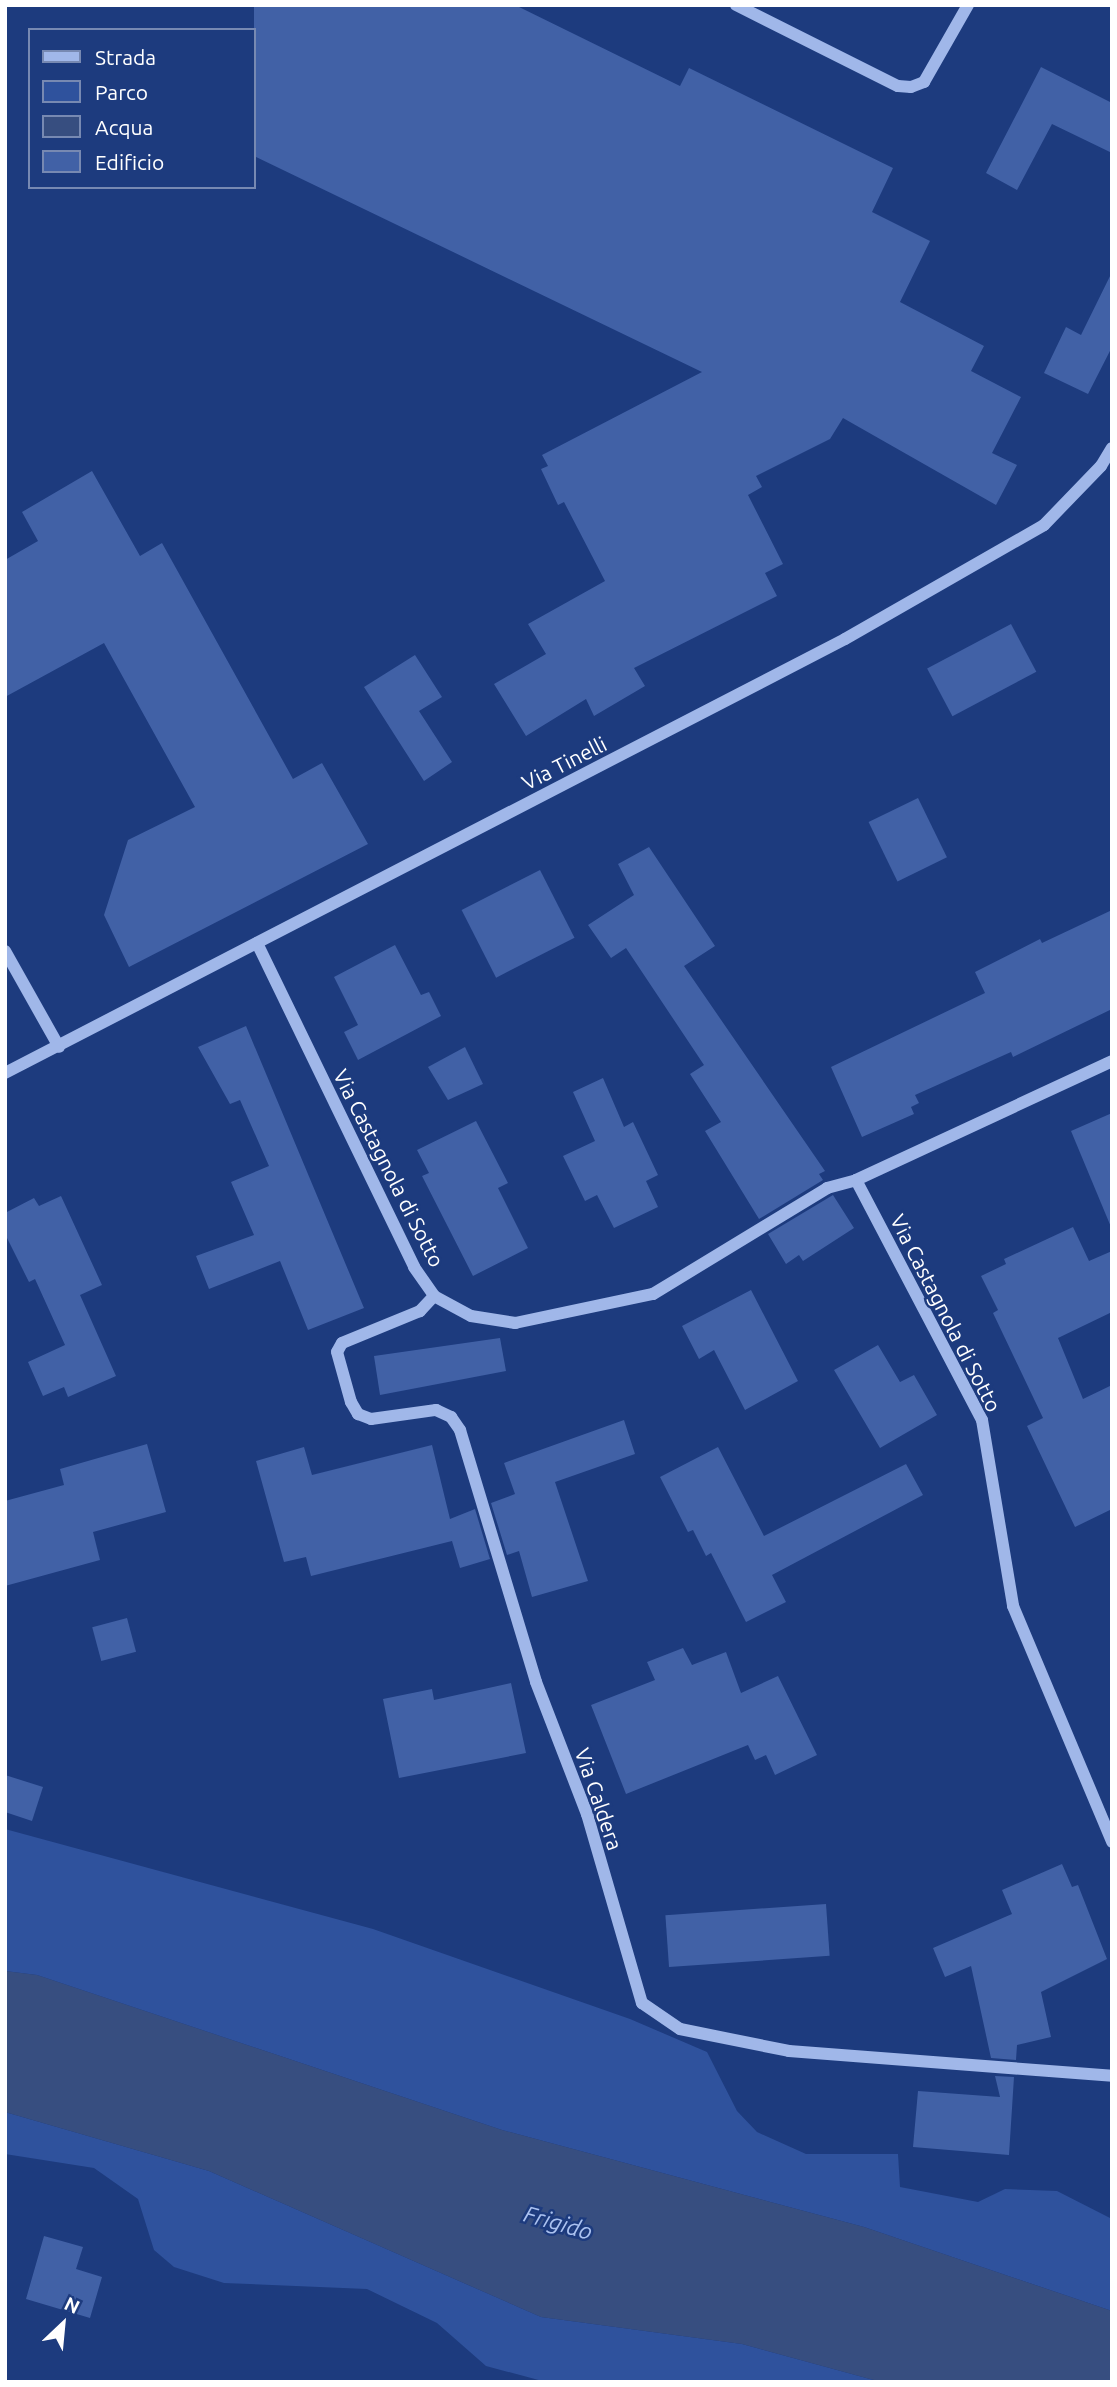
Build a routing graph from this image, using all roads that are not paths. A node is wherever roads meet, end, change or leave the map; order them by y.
1 (736, 5) edge
2 (968, 5) edge
3 (1112, 448) edge
4 (257, 943) junction
5 (5, 951) edge
6 (59, 1047) junction
7 (1112, 1061) edge
8 (5, 1073) edge
9 (856, 1180) junction
10 (434, 1296) junction
11 (1112, 1842) edge
12 (1112, 2076) edge

1 - 2 street
3 - 4 street, Via Tinelli
4 - 6 street, Via Tinelli
4 - 10 street, Via Castagnola di Sotto
5 - 6 street
6 - 8 street, Via Tinelli
7 - 9 street, Via Castagnola di Sotto
9 - 10 street, Via Castagnola di Sotto
9 - 11 street, Via Castagnola di Sotto
10 - 12 street, Via Caldera

